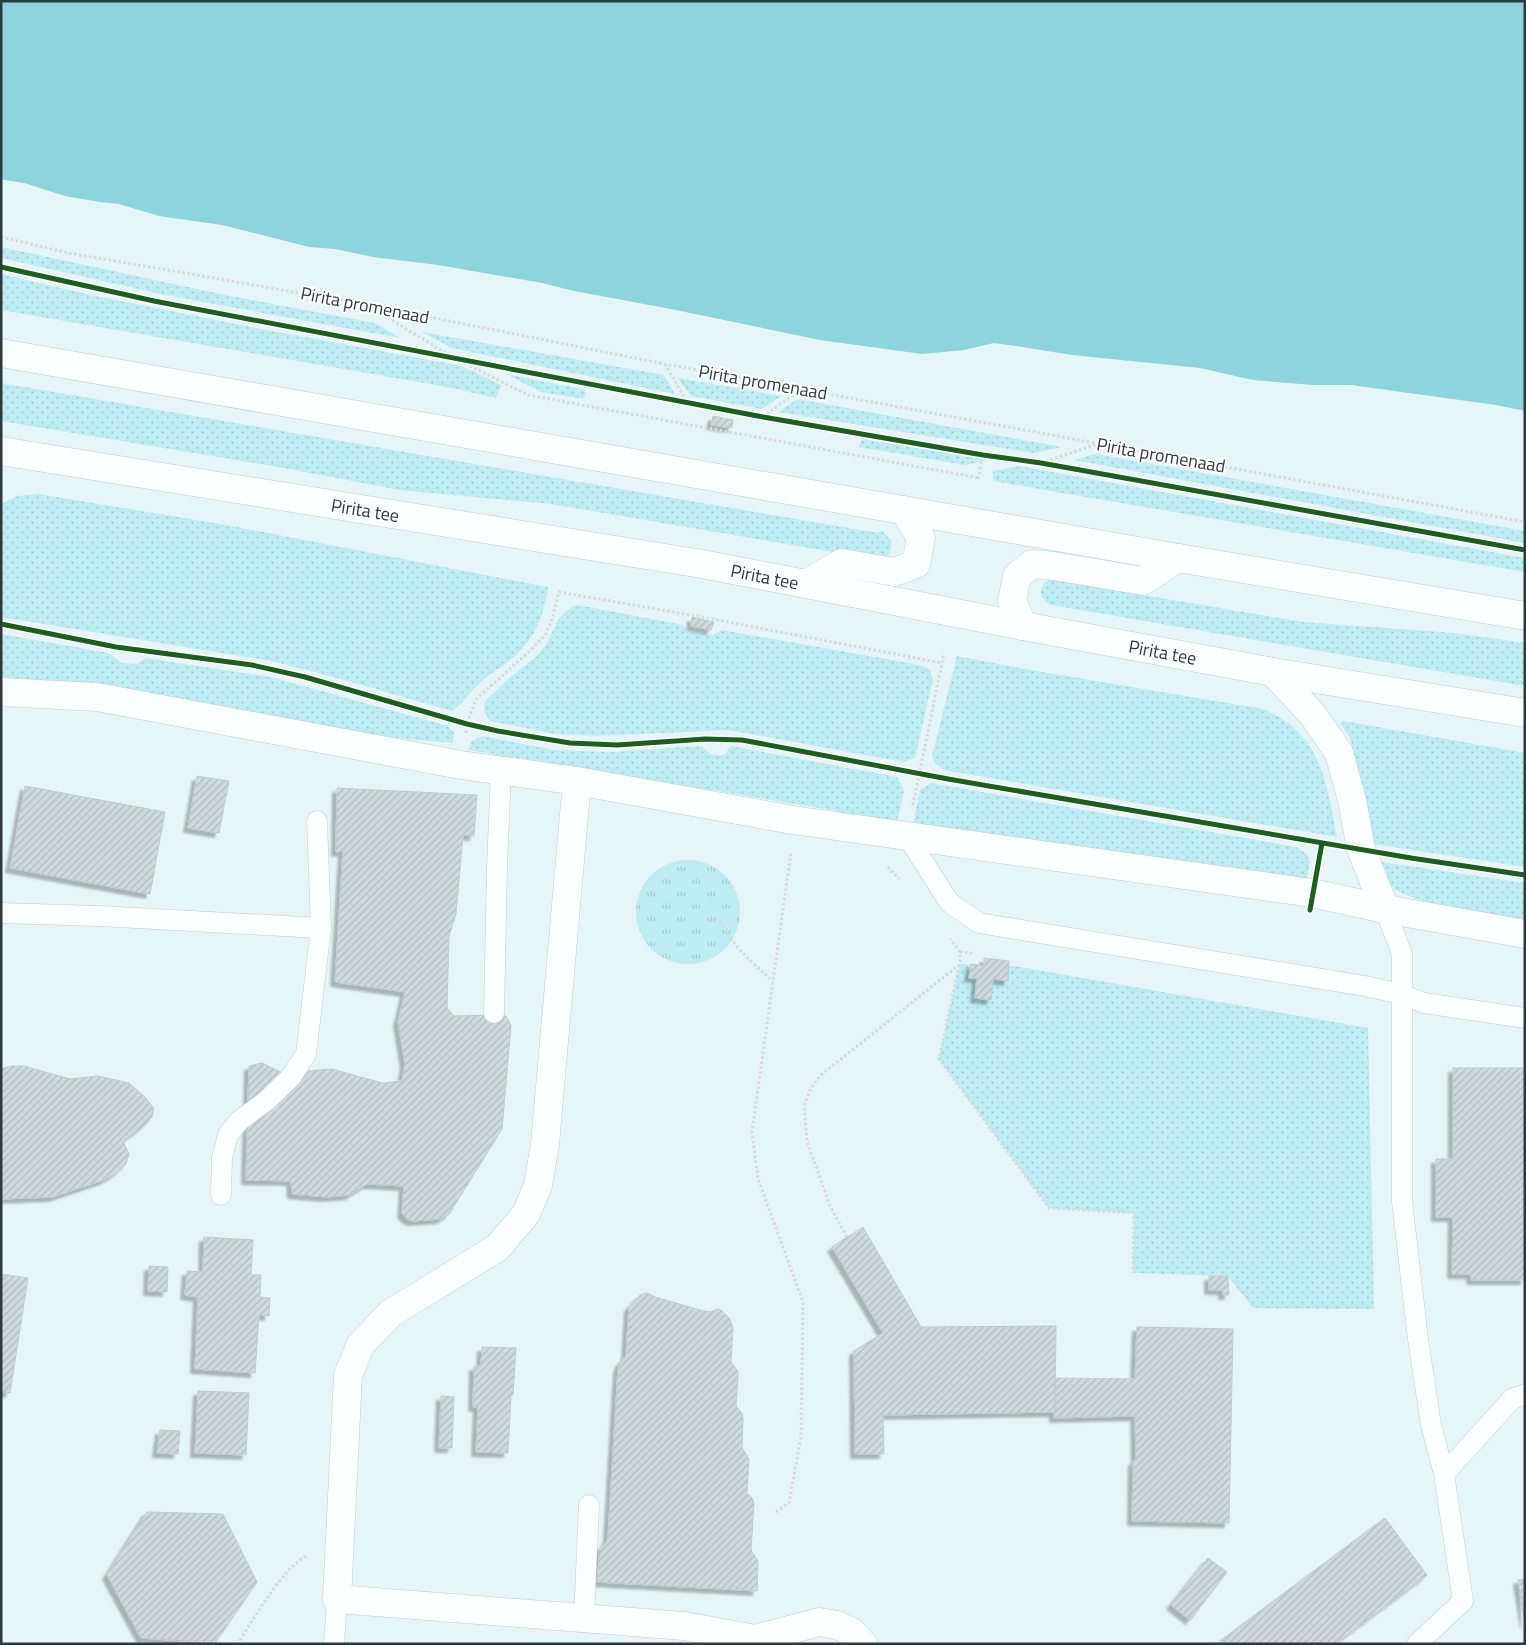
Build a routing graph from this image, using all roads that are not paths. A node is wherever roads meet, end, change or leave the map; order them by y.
1 (1, 353) edge
2 (1, 451) edge
3 (904, 510) junction
4 (1178, 558) junction
5 (805, 584) junction
6 (1525, 616) edge
7 (1023, 626) junction
8 (1273, 672) junction
9 (1, 692) edge
10 (1525, 713) edge
11 (501, 770) junction
12 (577, 781) junction
13 (317, 821) dead end
14 (907, 836) junction
15 (1385, 909) junction
16 (1, 913) edge
17 (321, 928) junction
18 (1525, 934) edge
19 (1402, 994) junction
20 (494, 1013) dead end
21 (1525, 1018) edge
22 (221, 1195) dead end
23 (1525, 1394) edge
24 (1444, 1474) junction
25 (589, 1505) dead end
26 (337, 1599) junction
27 (584, 1618) junction
28 (334, 1644) edge
29 (863, 1644) edge
30 (1417, 1644) edge

1 - 3 main road
2 - 5 main road, Pirita tee
3 - 4 main road
3 - 5 main road
4 - 6 main road
4 - 7 main road
5 - 7 main road, Pirita tee
7 - 8 main road, Pirita tee
8 - 10 main road, Pirita tee
8 - 15 main road
9 - 11 main road
11 - 12 main road
11 - 20 lane
12 - 14 main road
12 - 26 main road
13 - 17 lane
14 - 15 main road
14 - 19 lane
15 - 18 main road
15 - 19 lane
16 - 17 lane
17 - 22 lane
19 - 21 lane
19 - 24 lane
23 - 24 lane
24 - 30 lane
25 - 27 lane
26 - 27 main road
26 - 28 lane
27 - 29 main road

